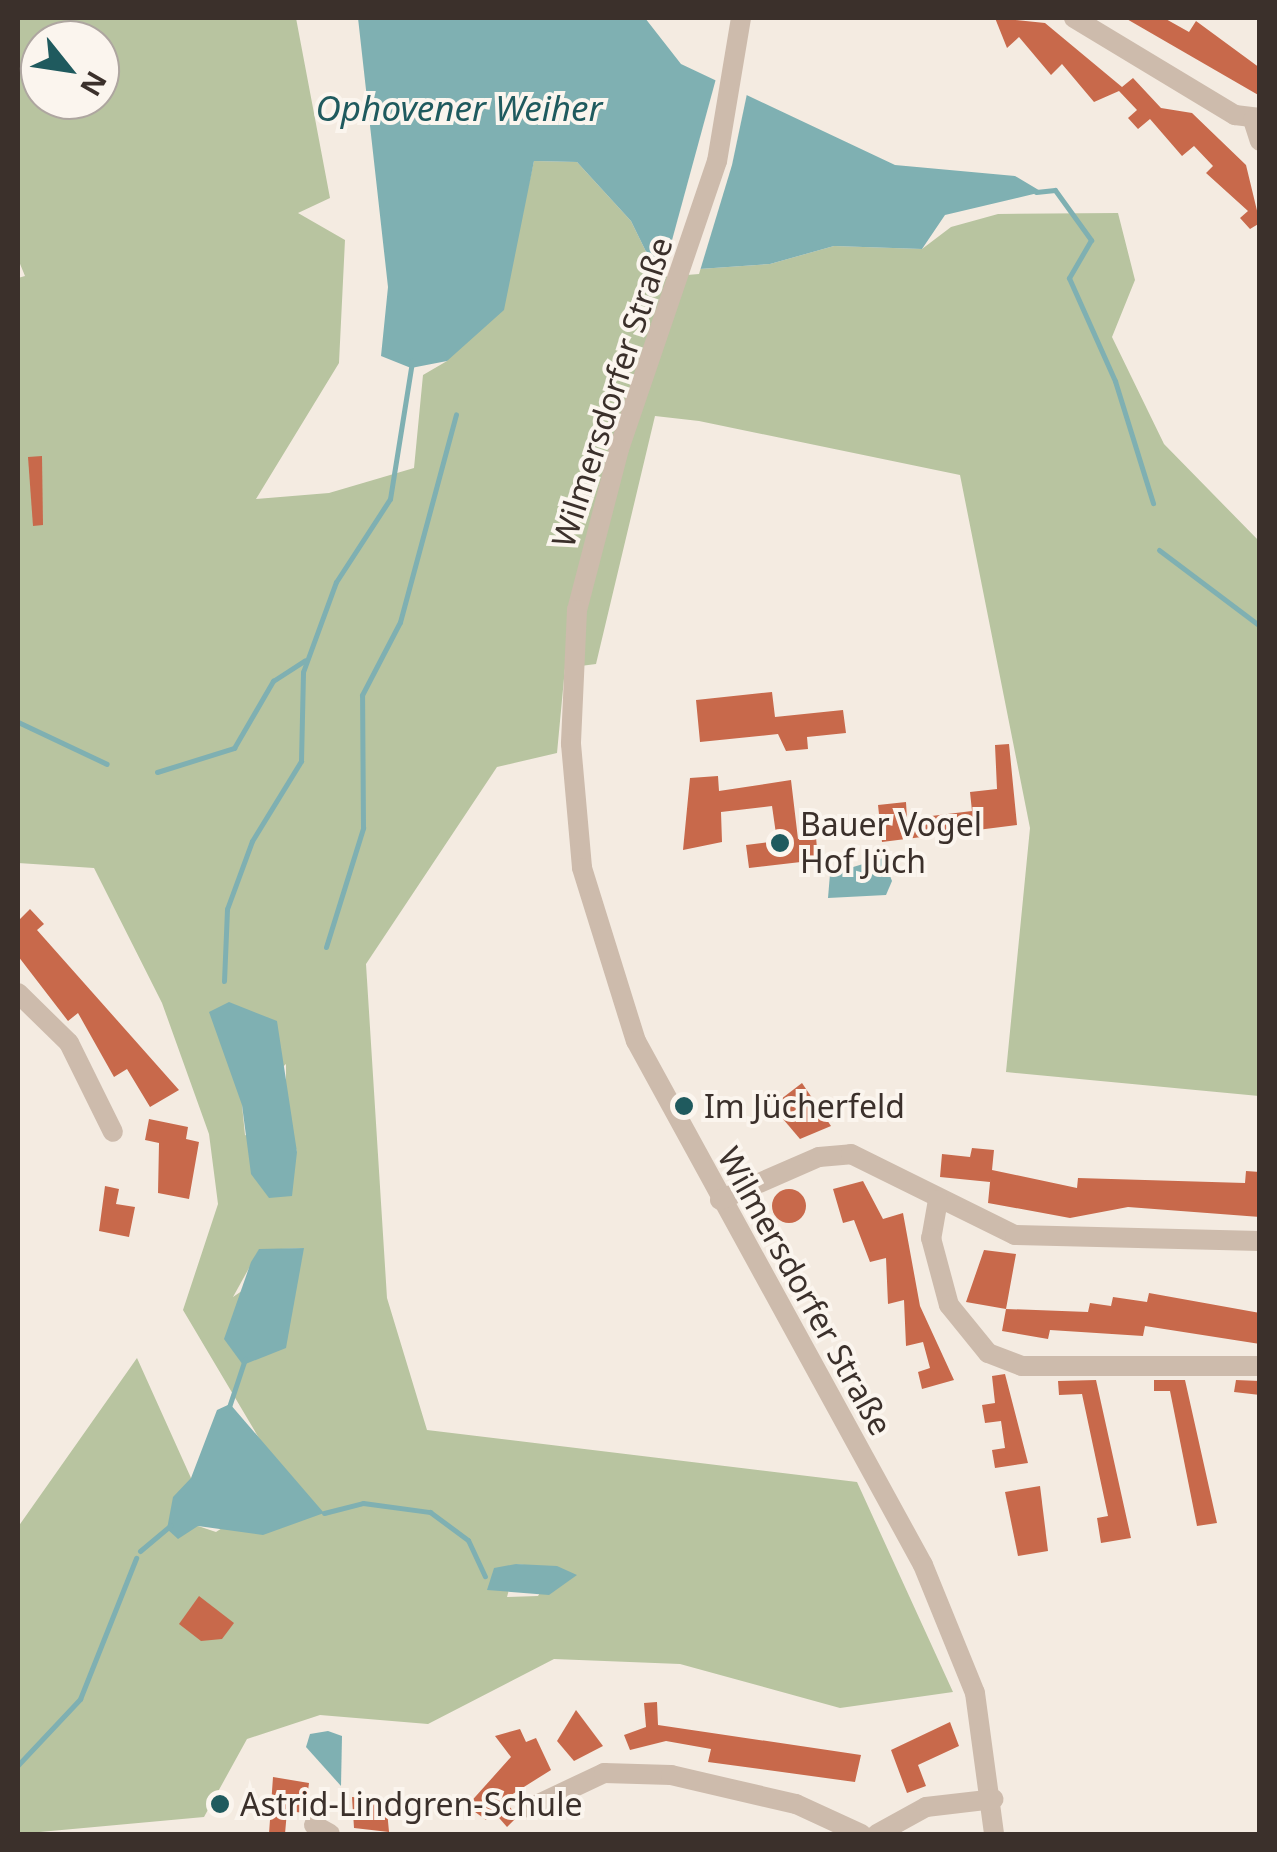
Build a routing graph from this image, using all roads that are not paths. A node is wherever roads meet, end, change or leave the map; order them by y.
1 (1074, 18) edge
2 (741, 24) edge
3 (1256, 119) edge
4 (1260, 141) edge
5 (18, 993) edge
6 (113, 1132) dead end
7 (720, 1200) junction
8 (938, 1200) junction
9 (1260, 1241) edge
10 (1260, 1366) edge
11 (994, 1799) junction
12 (530, 1808) dead end
13 (832, 1826) edge
14 (861, 1834) edge
15 (877, 1834) edge
16 (994, 1834) edge

1 - 3 street
2 - 7 street, Wilmersdorfer Straße
3 - 4 street
5 - 6 street
7 - 8 street
7 - 11 street, Wilmersdorfer Straße
8 - 9 street
8 - 10 street
11 - 15 street
11 - 16 street, Wilmersdorfer Straße
12 - 13 street
13 - 14 street

